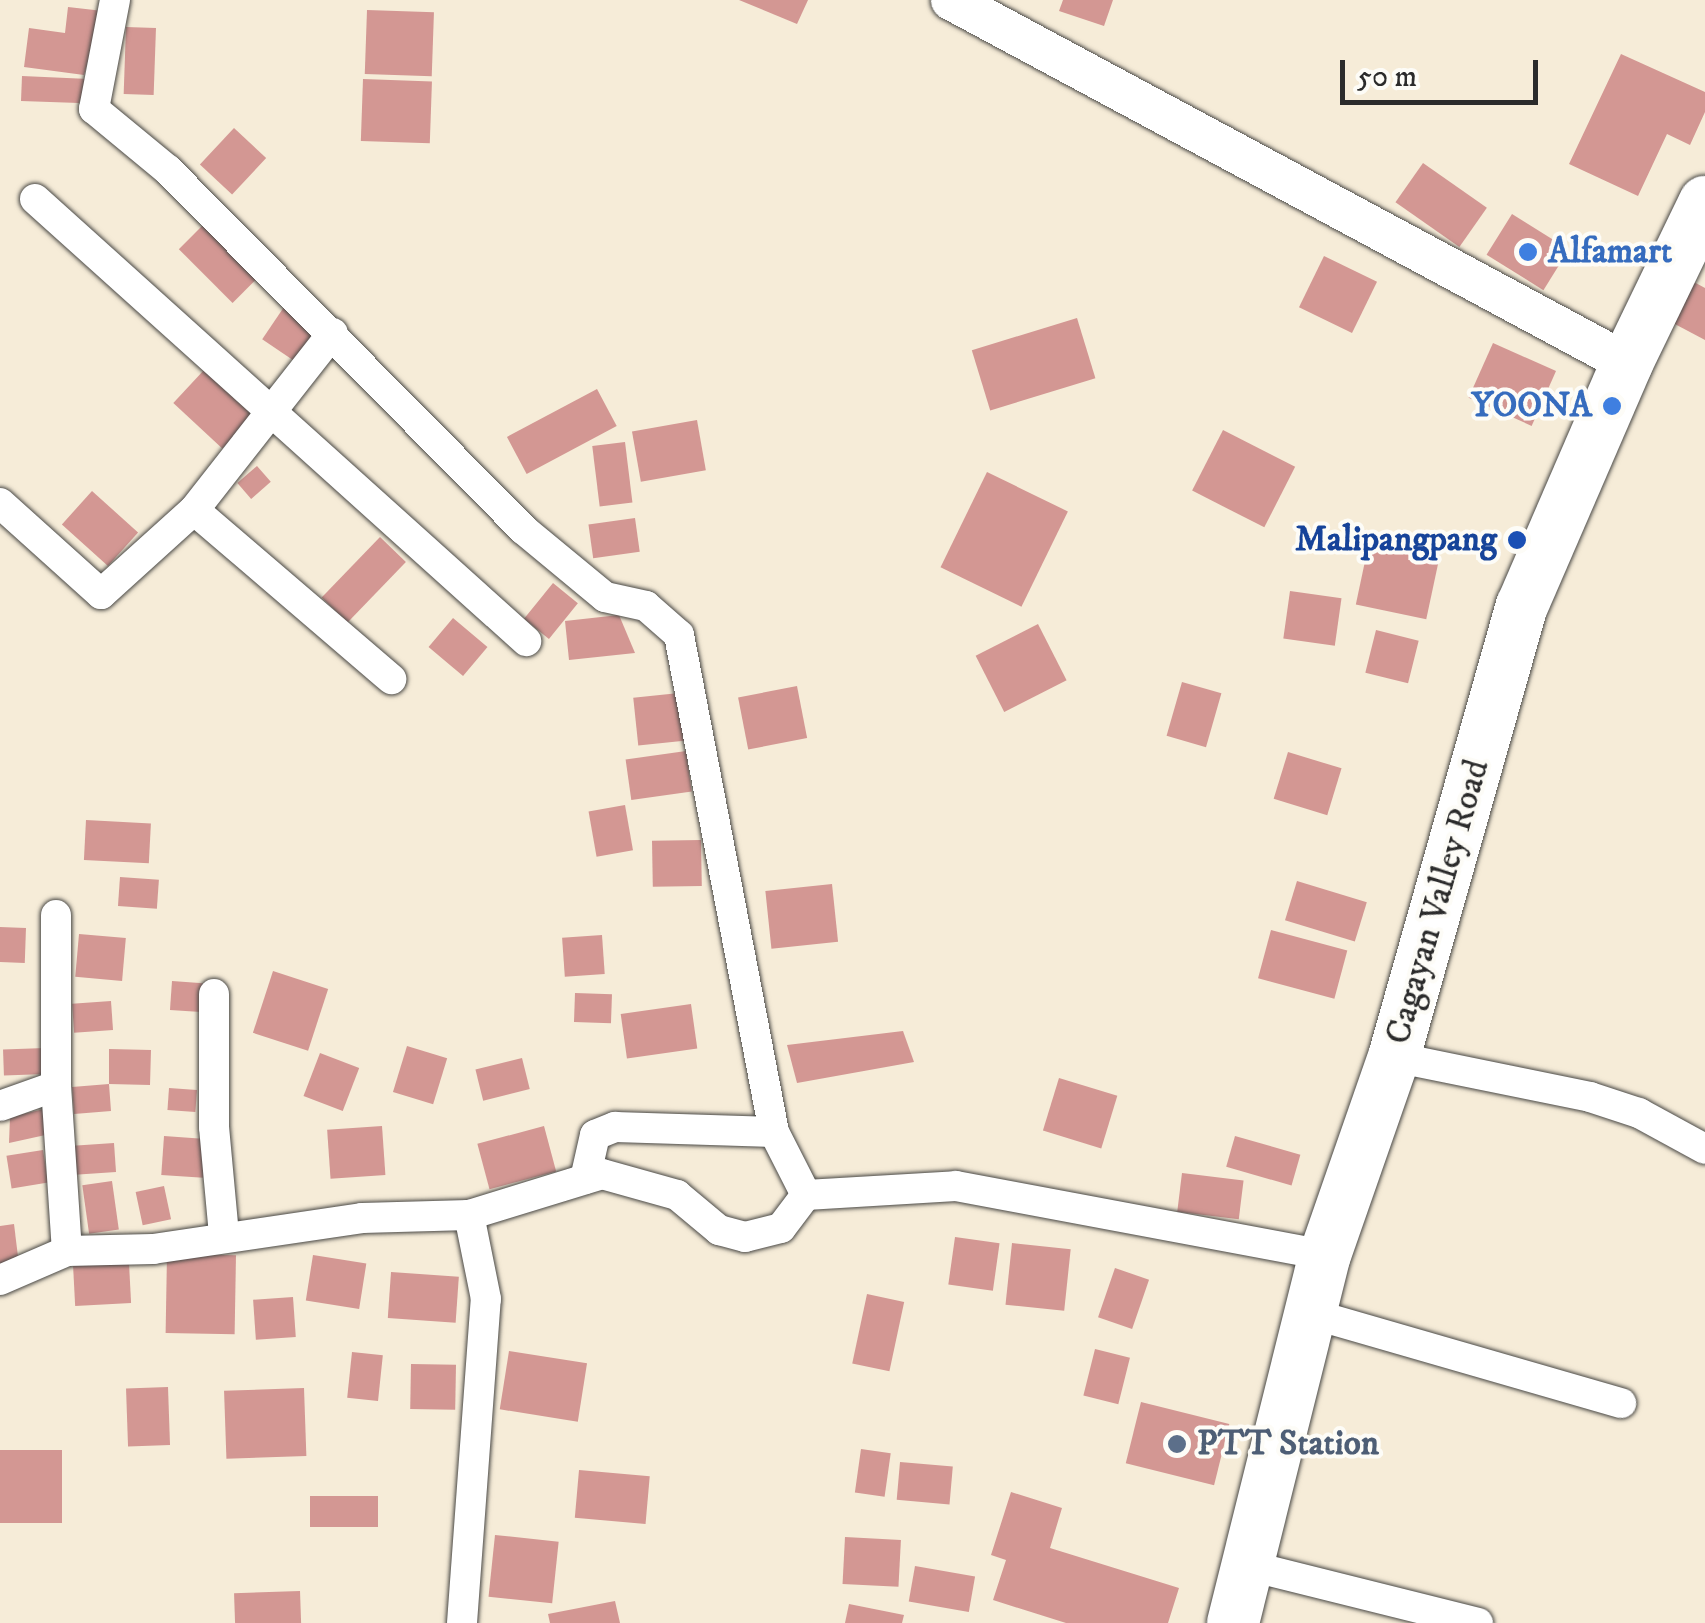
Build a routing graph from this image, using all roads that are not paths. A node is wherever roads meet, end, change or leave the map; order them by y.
1 (115, 0) edge
2 (951, 0) edge
3 (36, 199) dead end
4 (1705, 202) edge
5 (333, 333) junction
6 (1626, 363) junction
7 (274, 416) junction
8 (0, 503) edge
9 (194, 510) junction
10 (526, 641) dead end
11 (391, 679) dead end
12 (56, 915) dead end
13 (214, 994) dead end
14 (1394, 1057) junction
15 (56, 1086) junction
16 (0, 1106) edge
17 (774, 1132) junction
18 (1705, 1149) edge
19 (585, 1180) junction
20 (806, 1195) junction
21 (469, 1214) junction
22 (224, 1234) junction
23 (67, 1251) junction
24 (1325, 1255) junction
25 (0, 1280) edge
26 (1310, 1313) junction
27 (1620, 1403) dead end
28 (1250, 1566) junction
29 (462, 1623) edge
30 (1233, 1623) edge
31 (1478, 1623) edge

1 - 5 street
2 - 6 street
3 - 7 street
4 - 6 highway, Cagayan Valley Road
5 - 7 street
5 - 17 street
6 - 14 highway, Cagayan Valley Road
7 - 9 street
7 - 10 street
8 - 9 street
9 - 11 street
12 - 15 street
13 - 22 street
14 - 18 street
14 - 24 highway, Cagayan Valley Road
15 - 16 street
15 - 23 street
17 - 19 street
17 - 20 street
19 - 20 street
19 - 21 street
20 - 24 street
21 - 22 street
21 - 29 street
22 - 23 street
23 - 25 street
24 - 26 highway, Cagayan Valley Road
26 - 27 street
26 - 28 highway, Cagayan Valley Road
28 - 30 highway, Cagayan Valley Road
28 - 31 street

